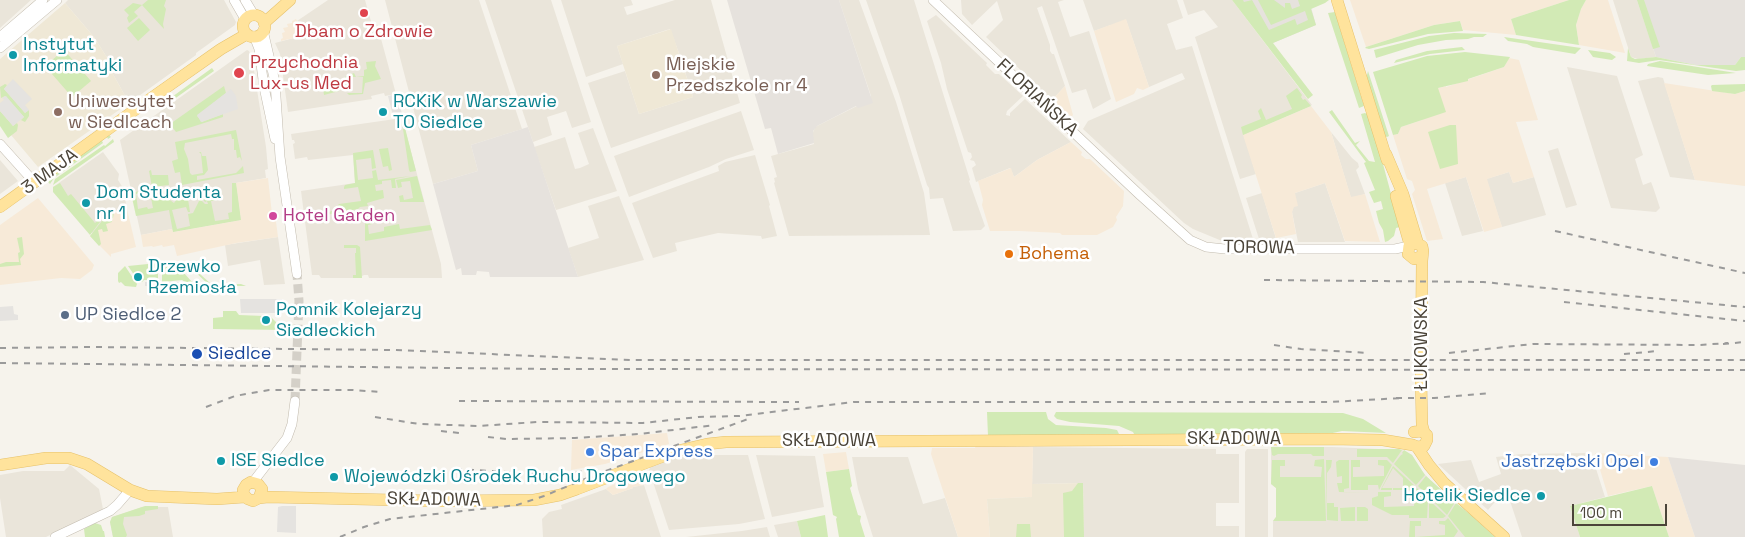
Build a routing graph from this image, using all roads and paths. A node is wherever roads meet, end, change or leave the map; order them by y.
1 (43, 0) edge
2 (57, 0) edge
3 (234, 0) edge
4 (246, 0) edge
5 (933, 0) edge
6 (1337, 0) edge
7 (288, 2) edge
8 (254, 25) junction
9 (19, 26) junction
10 (0, 38) edge
11 (0, 48) edge
12 (0, 144) edge
13 (1386, 154) junction
14 (34, 183) junction
15 (1141, 196) joint
16 (0, 207) edge
17 (1405, 230) junction
18 (1391, 249) junction
19 (1414, 251) junction
20 (297, 274) tunnel mouth
21 (295, 401) tunnel mouth
22 (1417, 440) junction
23 (0, 465) edge
24 (259, 489) junction
25 (130, 490) junction
26 (244, 493) junction
27 (55, 537) edge
28 (1504, 537) edge

1 - 9 street
2 - 9 street
3 - 8 street
4 - 8 street
5 - 15 street, FLORIAŃSKA
6 - 13 main road
7 - 8 main road, 3 MAJA
8 - 14 main road, 3 MAJA
8 - 20 street
9 - 10 street
9 - 11 street
12 - 14 street
13 - 17 main road
13 - 19 main road
14 - 16 main road, 3 MAJA
15 - 18 street, TOROWA
17 - 18 street
17 - 19 main road
18 - 19 street, TOROWA
19 - 22 main road, ŁUKOWSKA
21 - 24 street
22 - 24 main road, SKŁADOWA
22 - 28 main road, ŁUKOWSKA
23 - 25 main road
24 - 26 main road
24 - 26 main road, SKŁADOWA
25 - 26 main road
25 - 27 street

